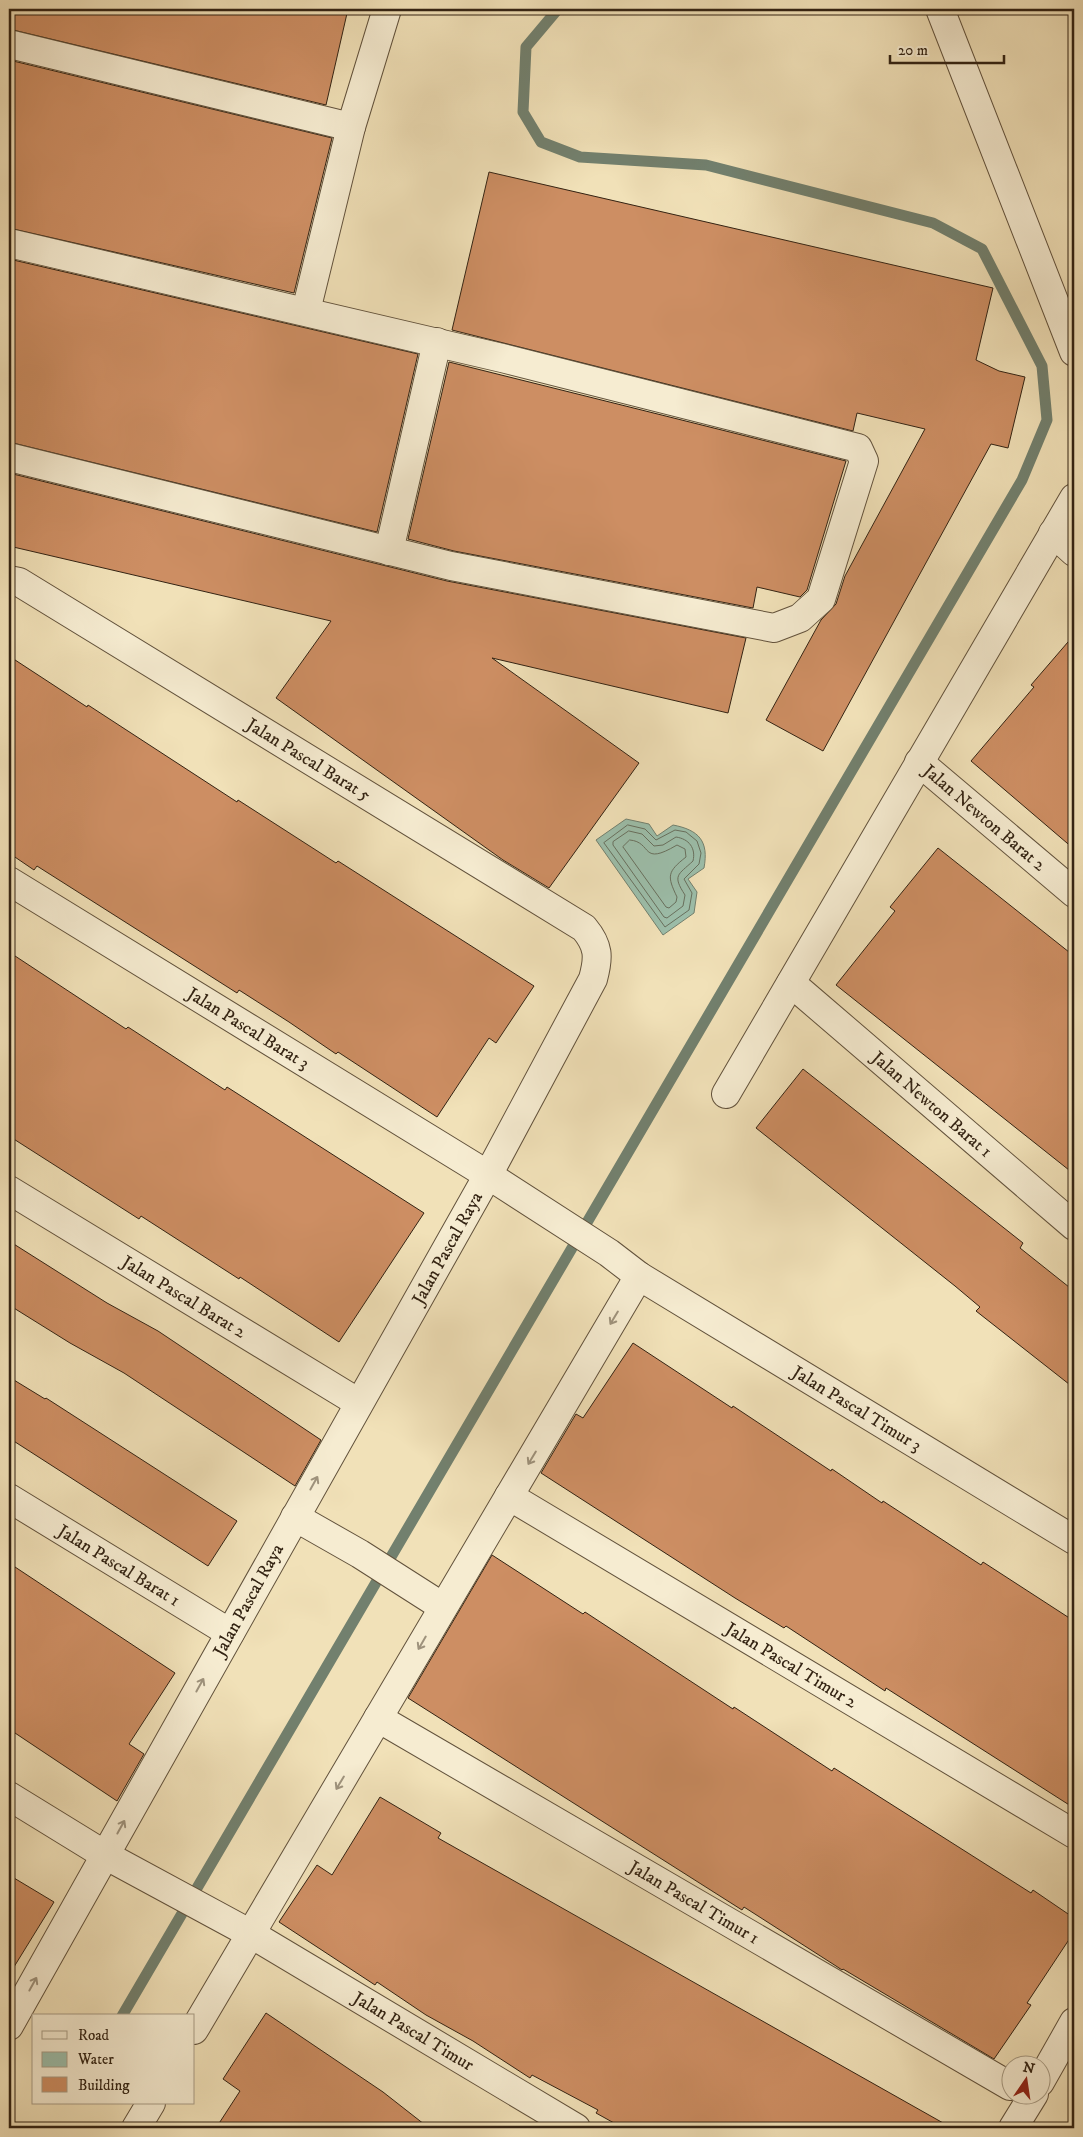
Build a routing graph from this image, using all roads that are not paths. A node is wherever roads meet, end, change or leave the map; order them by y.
1 (386, 9) edge
2 (940, 9) edge
3 (9, 44) edge
4 (351, 127) junction
5 (9, 242) edge
6 (306, 311) junction
7 (437, 342) junction
8 (1074, 352) edge
9 (9, 457) edge
10 (1074, 498) edge
11 (1053, 533) junction
12 (389, 550) junction
13 (1074, 552) edge
14 (9, 580) edge
15 (919, 762) junction
16 (9, 882) edge
17 (1074, 893) edge
18 (598, 952) joint
19 (791, 983) junction
20 (726, 1094) dead end
21 (488, 1175) junction
22 (9, 1190) edge
23 (560, 1222) joint
24 (1074, 1226) edge
25 (639, 1276) junction
26 (359, 1403) junction
27 (509, 1496) junction
28 (9, 1498) edge
29 (295, 1517) junction
30 (1074, 1540) edge
31 (443, 1607) junction
32 (230, 1633) junction
33 (378, 1718) junction
34 (9, 1796) edge
35 (1074, 1834) edge
36 (105, 1855) junction
37 (251, 1934) junction
38 (1074, 2022) edge
39 (9, 2026) edge
40 (195, 2028) edge
41 (1050, 2058) edge
42 (1000, 2075) edge
43 (150, 2104) edge
44 (1023, 2104) edge
45 (136, 2128) edge
46 (576, 2128) edge
47 (1013, 2128) edge

1 - 4 street
2 - 8 street
3 - 4 street
4 - 6 street
5 - 6 street
6 - 7 street
7 - 12 street
7 - 12 street
9 - 12 street
10 - 11 street
11 - 13 street
11 - 15 street
14 - 18 street, Jalan Pascal Barat 5
15 - 17 street, Jalan Newton Barat 2
15 - 19 street
16 - 21 street, Jalan Pascal Barat 3
18 - 21 street, Jalan Pascal Raya
19 - 20 street
19 - 24 street, Jalan Newton Barat 1
21 - 23 street, Jalan Pascal Barat 3
21 - 26 street, Jalan Pascal Raya
22 - 26 street, Jalan Pascal Barat 2
23 - 25 street, Jalan Pascal Timur 3
25 -> 27 street
25 - 30 street, Jalan Pascal Timur 3
29 -> 26 street, Jalan Pascal Raya
27 - 31 street
27 - 35 street, Jalan Pascal Timur 2
28 - 32 street, Jalan Pascal Barat 1
29 - 31 street
29 - 32 street, Jalan Pascal Raya
31 -> 33 street
36 -> 32 street, Jalan Pascal Raya
33 -> 37 street
33 - 42 street, Jalan Pascal Timur 1
34 - 36 street, Jalan Pascal Timur
36 - 37 street, Jalan Pascal Timur
39 -> 36 street, Jalan Pascal Raya
37 - 40 street
37 - 46 street, Jalan Pascal Timur
38 - 41 street
43 - 45 street
44 - 47 street

